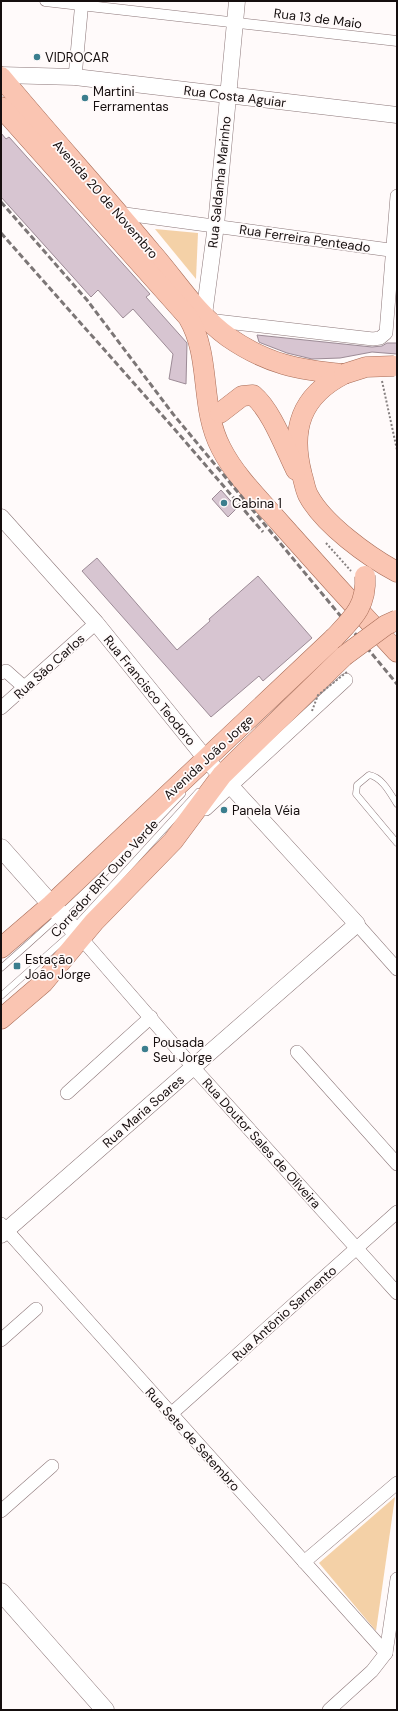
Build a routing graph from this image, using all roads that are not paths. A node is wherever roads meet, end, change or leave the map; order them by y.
1 (45, 1) edge
2 (237, 1) edge
3 (82, 3) edge
4 (235, 22) junction
5 (397, 41) edge
6 (1, 76) edge
7 (75, 77) junction
8 (228, 95) junction
9 (1, 107) edge
10 (397, 115) edge
11 (397, 196) edge
12 (118, 213) junction
13 (216, 226) junction
14 (395, 250) edge
15 (205, 324) junction
16 (392, 369) edge
17 (344, 374) junction
18 (220, 413) junction
19 (308, 495) junction
20 (1, 517) edge
21 (353, 543) junction
22 (397, 572) edge
23 (397, 620) edge
24 (96, 624) junction
25 (397, 633) edge
26 (397, 652) edge
27 (1, 673) edge
28 (346, 680) dead end
29 (24, 687) junction
30 (1, 708) edge
31 (206, 759) junction
32 (199, 777) dead end
33 (219, 781) junction
34 (189, 788) dead end
35 (201, 789) dead end
36 (397, 804) edge
37 (397, 843) edge
38 (1, 848) edge
39 (56, 910) junction
40 (357, 924) junction
41 (82, 928) junction
42 (1, 948) edge
43 (1, 968) edge
44 (397, 969) edge
45 (1, 996) edge
46 (151, 1018) junction
47 (1, 1019) edge
48 (298, 1052) dead end
49 (193, 1067) junction
50 (67, 1093) dead end
51 (397, 1164) edge
52 (397, 1212) edge
53 (3, 1230) edge
54 (357, 1248) junction
55 (397, 1293) edge
56 (36, 1309) dead end
57 (1, 1340) edge
58 (171, 1414) junction
59 (52, 1466) dead end
60 (397, 1483) edge
61 (1, 1511) edge
62 (304, 1562) junction
63 (397, 1579) edge
64 (1, 1592) edge
65 (386, 1654) junction
66 (105, 1710) edge
67 (329, 1710) edge

1 - 3 street, Rua 13 de Maio
2 - 4 street, Rua Saldanha Marinho
3 - 4 street, Rua 13 de Maio
3 - 7 street
4 - 5 street, Rua 13 de Maio
4 - 8 street, Rua Saldanha Marinho
6 - 7 street, Rua Costa Aguiar
6 - 12 main road, Avenida 20 de Novembro
7 - 8 street, Rua Costa Aguiar
8 - 10 street, Rua Costa Aguiar
8 - 13 street, Rua Saldanha Marinho
9 - 15 main road, Avenida 20 de Novembro
11 - 14 street
12 - 13 street, Rua Ferreira Penteado
12 - 15 main road, Avenida 20 de Novembro
13 - 14 street, Rua Ferreira Penteado
13 - 15 street, Rua Saldanha Marinho
14 - 15 street
15 - 17 main road
15 - 18 main road
15 - 26 main road
16 - 17 main road, bridge
17 - 19 main road
18 - 19 main road
18 - 25 main road
19 - 21 main road
20 - 24 street, Rua Francisco Teodoro
21 - 22 main road
21 - 31 main road, Avenida João Jorge, bridge
23 - 33 main road, Avenida João Jorge, bridge
24 - 29 street, Rua São Carlos
24 - 31 street, Rua Francisco Teodoro
27 - 29 street
28 - 33 street, Avenida João Jorge
29 - 30 street, Rua São Carlos
31 - 32 lane
31 - 33 street, Rua Francisco Teodoro
31 - 39 main road, Avenida João Jorge
33 - 40 street, Rua Francisco Teodoro
33 - 41 main road, Avenida João Jorge
34 - 39 lane, Corredor BRT Ouro Verde
35 - 41 lane, Corredor BRT Ouro Verde
36 - 37 lane
38 - 39 main road, Rua Doutor Sales de Oliveira
39 - 41 main road, Rua Doutor Sales de Oliveira
39 - 42 main road, Avenida João Jorge
39 - 43 lane, Corredor BRT Ouro Verde
40 - 44 street, Rua Francisco Teodoro
40 - 49 street, Rua Maria Soares
41 - 45 lane, Corredor BRT Ouro Verde
41 - 46 street, Rua Doutor Sales de Oliveira
41 - 47 main road, Avenida João Jorge
46 - 49 street, Rua Doutor Sales de Oliveira
46 - 50 street
48 - 51 street
49 - 53 street, Rua Maria Soares
49 - 54 street, Rua Doutor Sales de Oliveira
52 - 54 street, Rua Antônio Sarmento
53 - 58 street, Rua Sete de Setembro
54 - 55 street, Rua Doutor Sales de Oliveira
54 - 58 street, Rua Antônio Sarmento
56 - 57 street
58 - 62 street, Rua Sete de Setembro
59 - 61 street
60 - 62 street
62 - 65 street, Rua Sete de Setembro
63 - 65 street
64 - 66 main road
65 - 67 street

